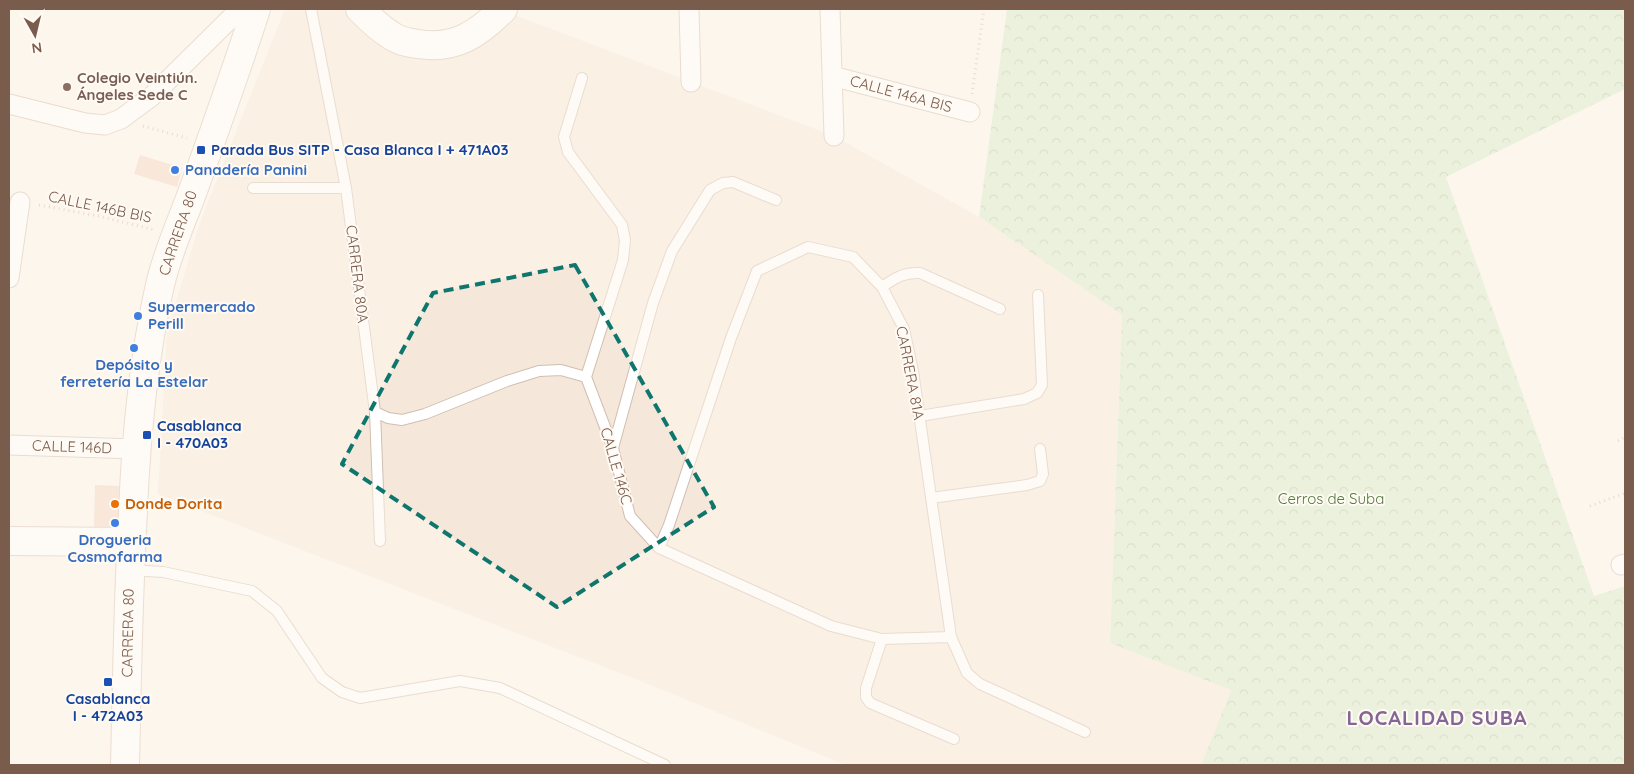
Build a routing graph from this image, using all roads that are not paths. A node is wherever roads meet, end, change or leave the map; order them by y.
1 (240, 9) edge
2 (256, 9) edge
3 (311, 9) edge
4 (508, 9) edge
5 (690, 9) edge
6 (830, 9) edge
7 (373, 14) edge
8 (832, 76) junction
9 (582, 78) dead end
10 (691, 82) dead end
11 (9, 104) edge
12 (970, 112) road end
13 (834, 136) dead end
14 (253, 188) dead end
15 (346, 188) junction
16 (776, 200) dead end
17 (20, 202) road end
18 (9, 278) edge
19 (882, 287) junction
20 (1038, 295) dead end
21 (1000, 309) dead end
22 (586, 377) junction
23 (375, 412) junction
24 (920, 416) junction
25 (9, 445) edge
26 (613, 448) junction
27 (136, 449) junction
28 (1040, 449) dead end
29 (931, 498) junction
30 (380, 541) dead end
31 (9, 542) edge
32 (131, 542) junction
33 (659, 548) junction
34 (130, 570) junction
35 (951, 637) junction
36 (882, 640) junction
37 (1086, 732) dead end
38 (954, 739) dead end
39 (126, 765) edge
40 (664, 765) edge

1 - 11 street
2 - 27 street, CARRERA 80
3 - 15 lane, CARRERA 80A
4 - 7 street
5 - 10 street
6 - 8 street
8 - 12 street, CALLE 146A BIS
8 - 13 street
9 - 22 lane
14 - 15 lane
15 - 23 lane, CARRERA 80A
16 - 26 lane
17 - 18 street
19 - 21 lane
19 - 24 lane, CARRERA 81A
19 - 33 lane, CARRERA 81A
20 - 24 lane
22 - 23 lane
22 - 26 lane, CALLE 146C
23 - 30 lane, CARRERA 80A
24 - 29 lane, CARRERA 81A
25 - 27 street, CALLE 146D
26 - 33 lane, CALLE 146C
27 - 32 street, CARRERA 80
28 - 29 lane
29 - 35 lane, CARRERA 81A
31 - 32 street
32 - 34 street, CARRERA 80
33 - 36 lane, CALLE 146C
34 - 39 street, CARRERA 80
34 - 40 lane
35 - 36 lane, CALLE 146C
35 - 37 lane, CARRERA 81A
36 - 38 lane

